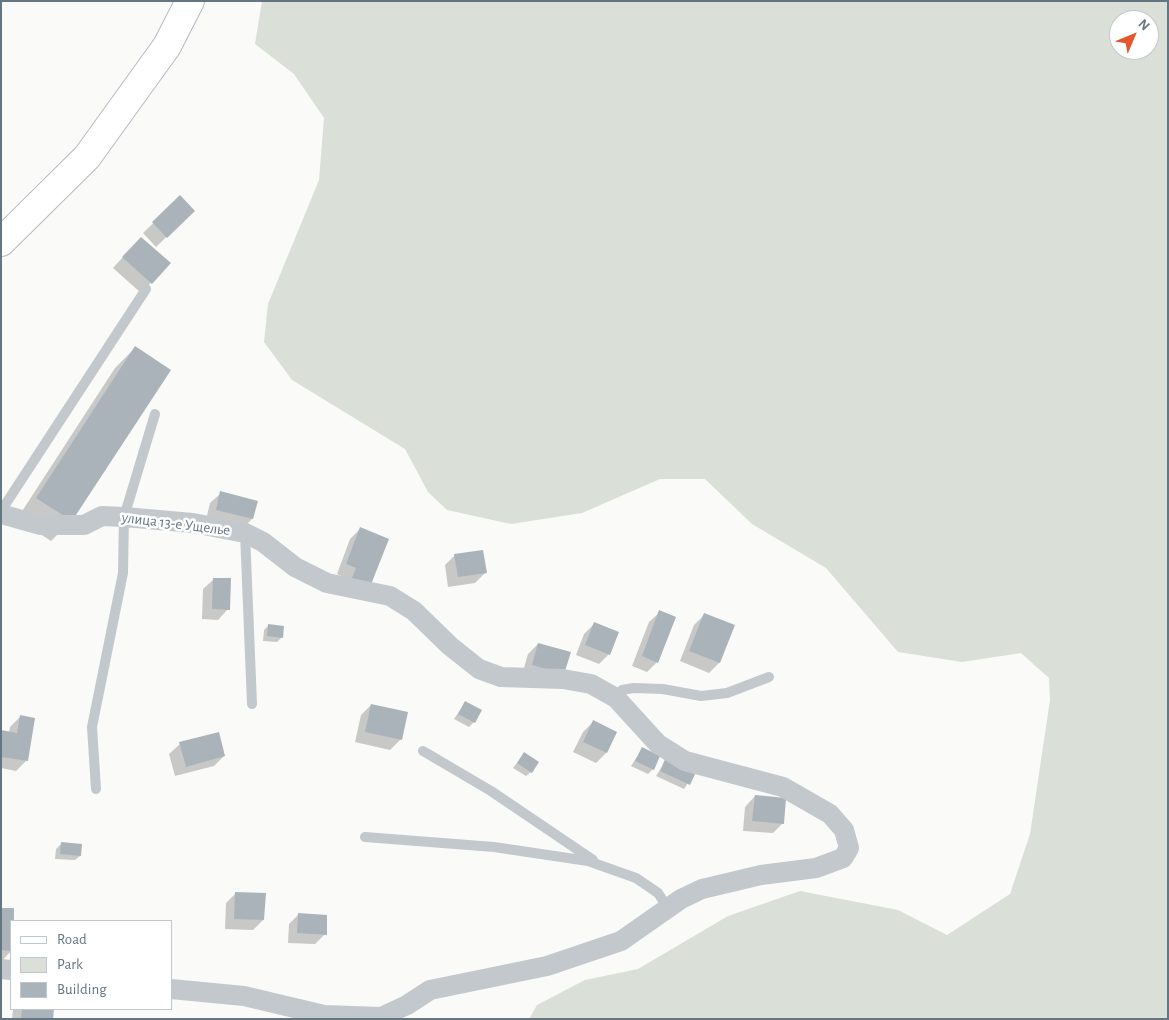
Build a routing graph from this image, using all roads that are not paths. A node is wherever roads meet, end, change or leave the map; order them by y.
1 (190, 1) edge
2 (1, 242) edge
3 (146, 288) dead end
4 (155, 414) dead end
5 (1, 512) edge
6 (124, 517) junction
7 (245, 533) junction
8 (769, 678) dead end
9 (616, 698) junction
10 (252, 704) dead end
11 (423, 751) dead end
12 (96, 789) dead end
13 (365, 837) dead end
14 (600, 865) junction
15 (668, 908) junction
16 (172, 989) edge

1 - 2 street
3 - 5 lane
4 - 6 lane
5 - 6 street, улица 13-е Ущелье
6 - 7 street, улица 13-е Ущелье
6 - 12 lane
7 - 9 street, улица 13-е Ущелье
7 - 10 lane
8 - 9 lane
9 - 15 street, улица 13-е Ущелье
11 - 14 lane
13 - 14 lane
14 - 15 lane
15 - 16 street

